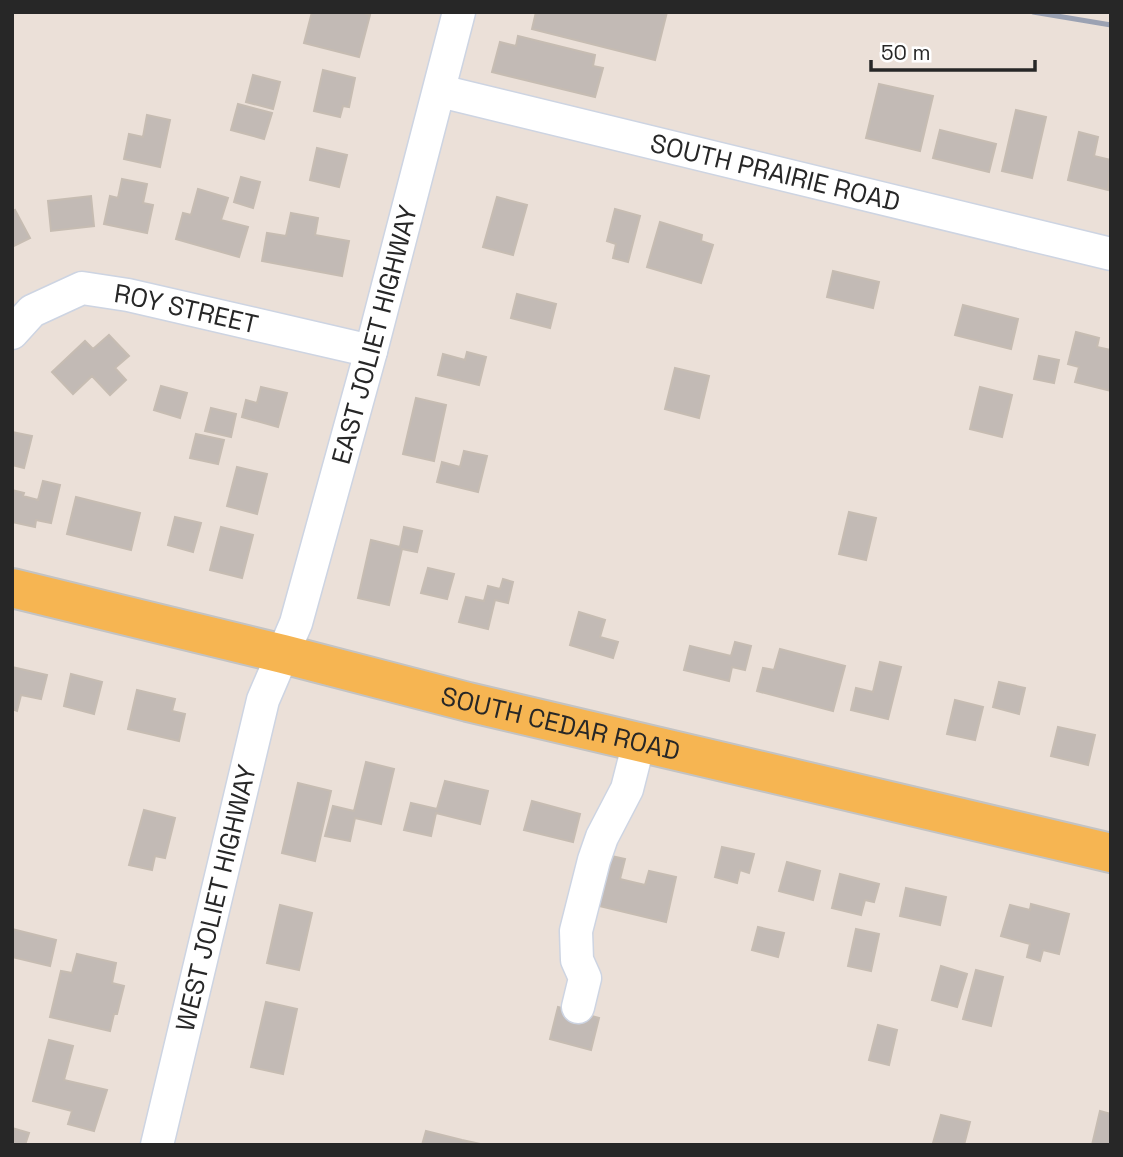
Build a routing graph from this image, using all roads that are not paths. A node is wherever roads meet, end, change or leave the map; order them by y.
1 (459, 12) edge
2 (440, 91) junction
3 (1111, 254) edge
4 (12, 333) edge
5 (371, 351) junction
6 (12, 588) edge
7 (283, 654) junction
8 (639, 743) junction
9 (1111, 853) edge
10 (578, 1007) dead end
11 (157, 1145) edge

1 - 2 street, EAST JOLIET HIGHWAY
2 - 3 street, SOUTH PRAIRIE ROAD
2 - 5 street, EAST JOLIET HIGHWAY
4 - 5 street, ROY STREET
5 - 7 street, EAST JOLIET HIGHWAY
6 - 7 main road, SOUTH CEDAR ROAD
7 - 8 main road, SOUTH CEDAR ROAD
7 - 11 street, WEST JOLIET HIGHWAY
8 - 9 main road, SOUTH CEDAR ROAD
8 - 10 street

